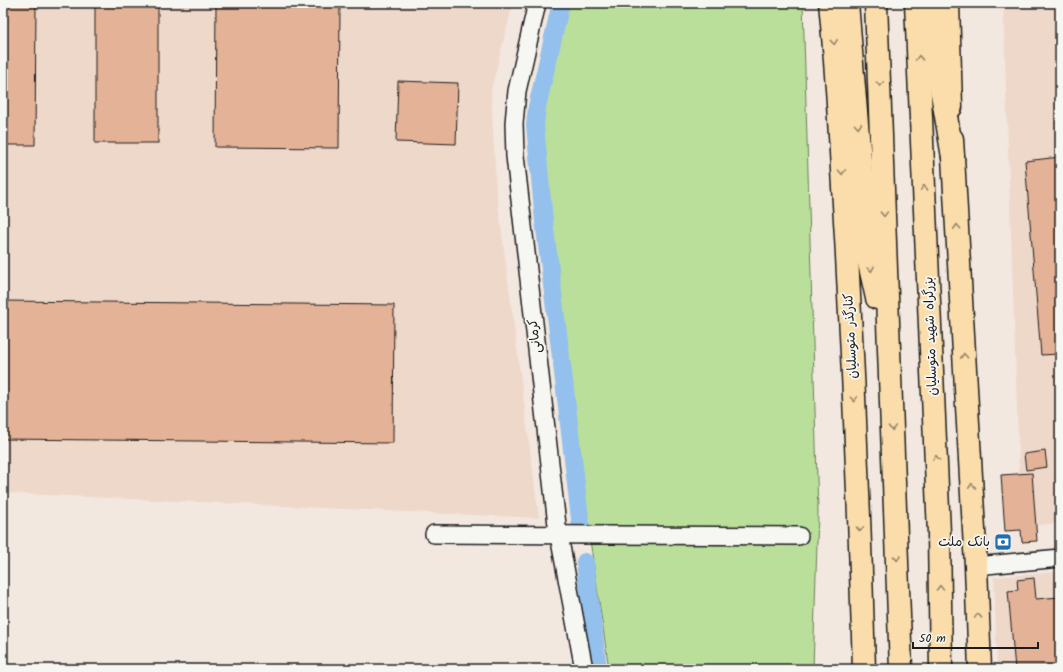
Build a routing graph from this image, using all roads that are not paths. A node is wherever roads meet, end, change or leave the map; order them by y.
1 (536, 3) edge
2 (830, 3) edge
3 (847, 3) edge
4 (876, 3) edge
5 (916, 3) edge
6 (927, 3) edge
7 (948, 3) edge
8 (953, 157) junction
9 (889, 358) junction
10 (434, 534) dead end
11 (559, 536) junction
12 (799, 536) dead end
13 (1060, 558) edge
14 (976, 566) junction
15 (584, 669) edge
16 (864, 669) edge
17 (901, 669) edge
18 (941, 669) edge
19 (980, 669) edge

1 - 11 street, کرمانی
2 -> 16 main road, کنارگذر متوسلیان
3 -> 9 main road
4 -> 9 main road
18 -> 5 main road, بزرگراه شهید متوسلیان
6 - 8 main road
7 - 8 main road
14 -> 8 main road
9 -> 17 main road
10 - 11 street
11 - 12 street
11 - 15 street, کرمانی
13 - 14 street
19 -> 14 main road

